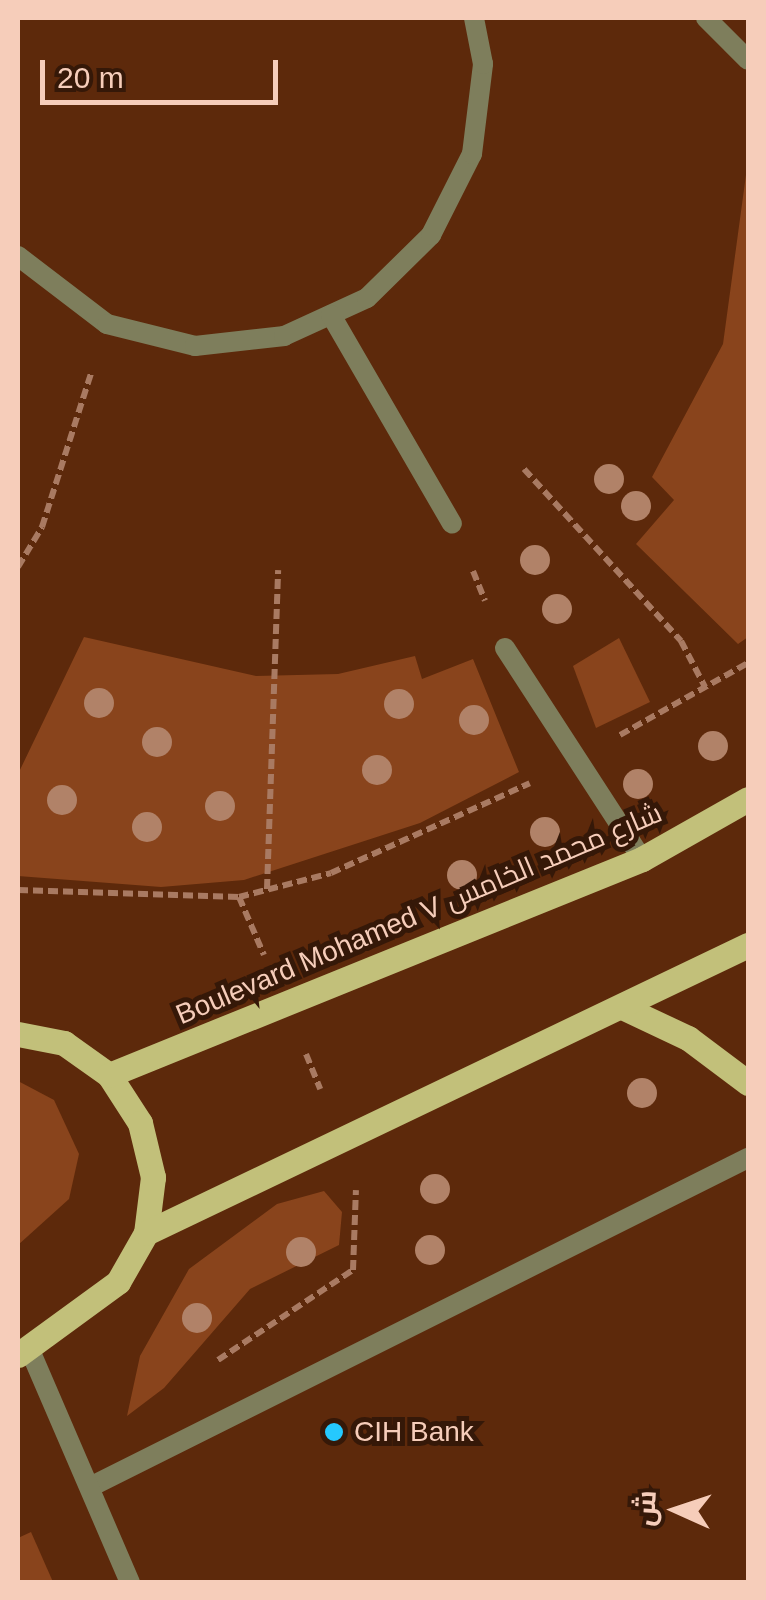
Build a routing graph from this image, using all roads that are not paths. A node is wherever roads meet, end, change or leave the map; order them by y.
1 (474, 18) edge
2 (706, 18) edge
3 (748, 60) edge
4 (18, 256) edge
5 (332, 315) junction
6 (452, 524) road end
7 (505, 648) road end
8 (748, 799) edge
9 (642, 858) junction
10 (748, 945) edge
11 (622, 1007) junction
12 (18, 1034) edge
13 (110, 1076) junction
14 (748, 1084) edge
15 (748, 1158) edge
16 (146, 1233) junction
17 (23, 1351) edge
18 (90, 1488) junction
19 (130, 1582) edge

1 - 5 street
2 - 3 street
4 - 5 street
5 - 6 street
7 - 9 street
8 - 9 main road, Boulevard Mohamed V شارع محمد الخامس
9 - 13 main road, Boulevard Mohamed V شارع محمد الخامس
10 - 11 main road
11 - 14 main road
11 - 16 main road
12 - 13 main road
13 - 16 main road
15 - 18 street
16 - 17 main road
17 - 18 street
18 - 19 street

